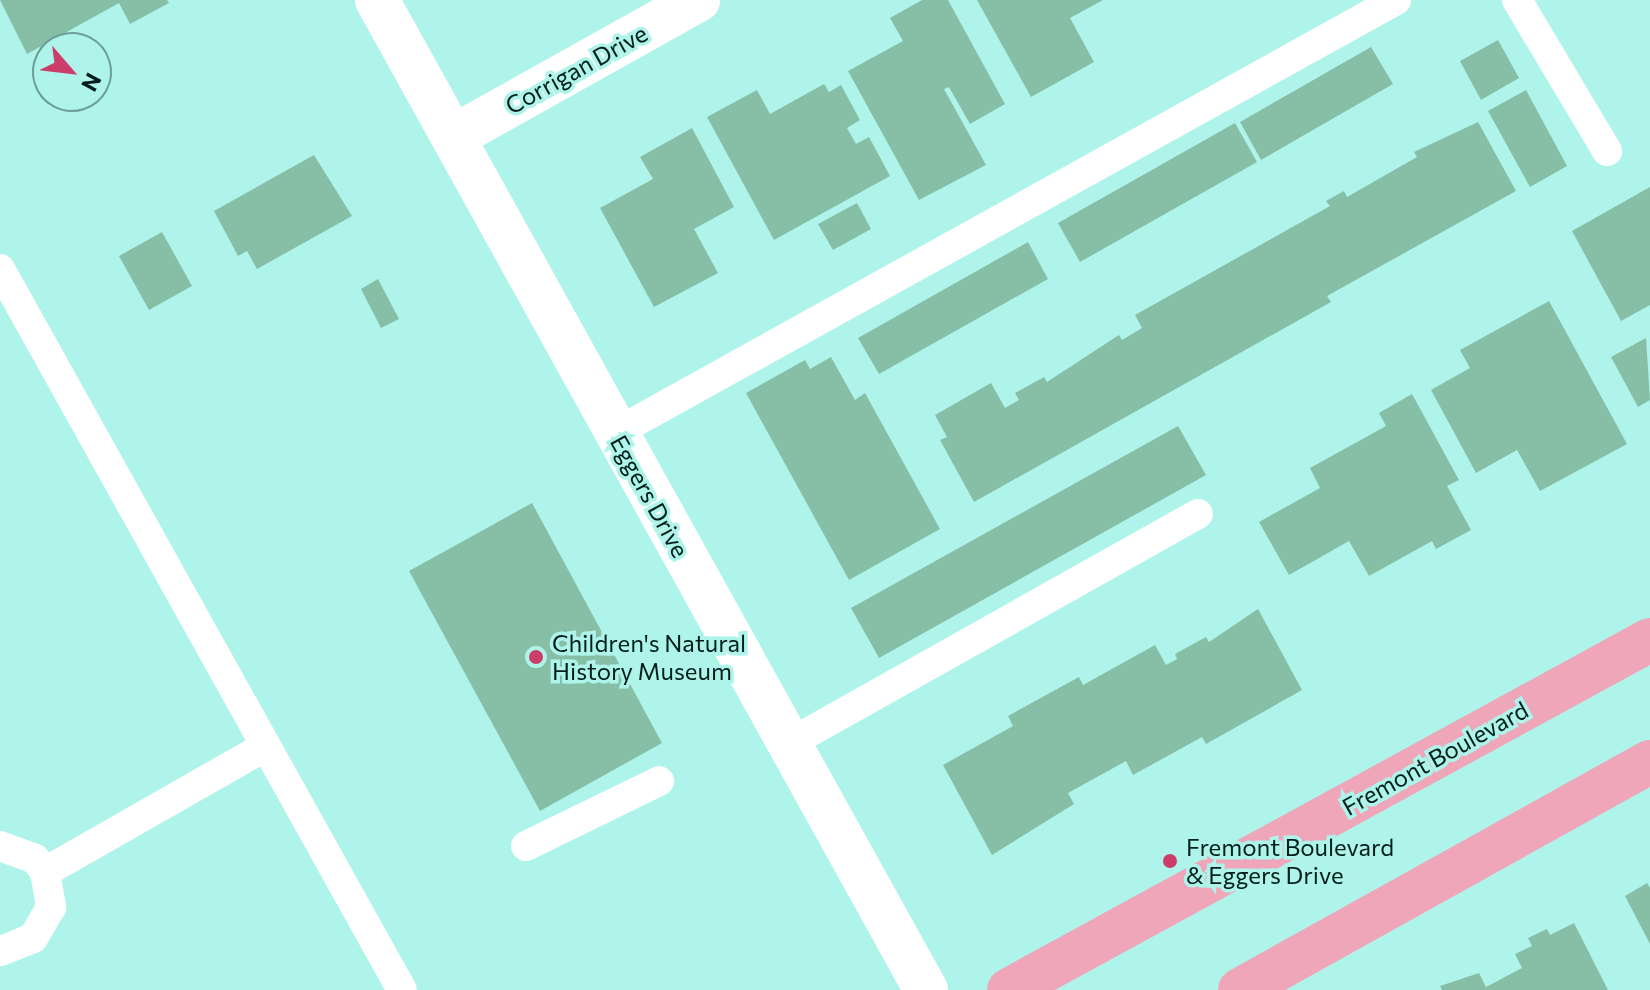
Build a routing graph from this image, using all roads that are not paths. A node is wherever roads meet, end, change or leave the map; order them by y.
1 (377, 0) edge
2 (698, 0) edge
3 (1396, 0) edge
4 (1517, 0) edge
5 (453, 137) junction
6 (1607, 151) dead end
7 (0, 269) edge
8 (615, 433) junction
9 (1198, 514) dead end
10 (1650, 640) edge
11 (788, 744) junction
12 (266, 746) junction
13 (1650, 762) edge
14 (659, 781) dead end
15 (0, 846) edge
16 (526, 846) dead end
17 (45, 872) junction
18 (0, 951) edge
19 (402, 990) edge
20 (926, 990) edge
21 (1009, 990) edge
22 (1240, 990) edge

1 - 5 street, Eggers Drive
2 - 5 street, Corrigan Drive
3 - 8 lane
4 - 6 lane
5 - 8 street, Eggers Drive
7 - 12 lane
8 - 11 street, Eggers Drive
9 - 11 lane
10 - 21 main road, Fremont Boulevard
11 - 20 street, Eggers Drive
12 - 17 lane
12 - 19 lane
13 - 22 main road
14 - 16 lane
15 - 17 lane
17 - 18 lane

